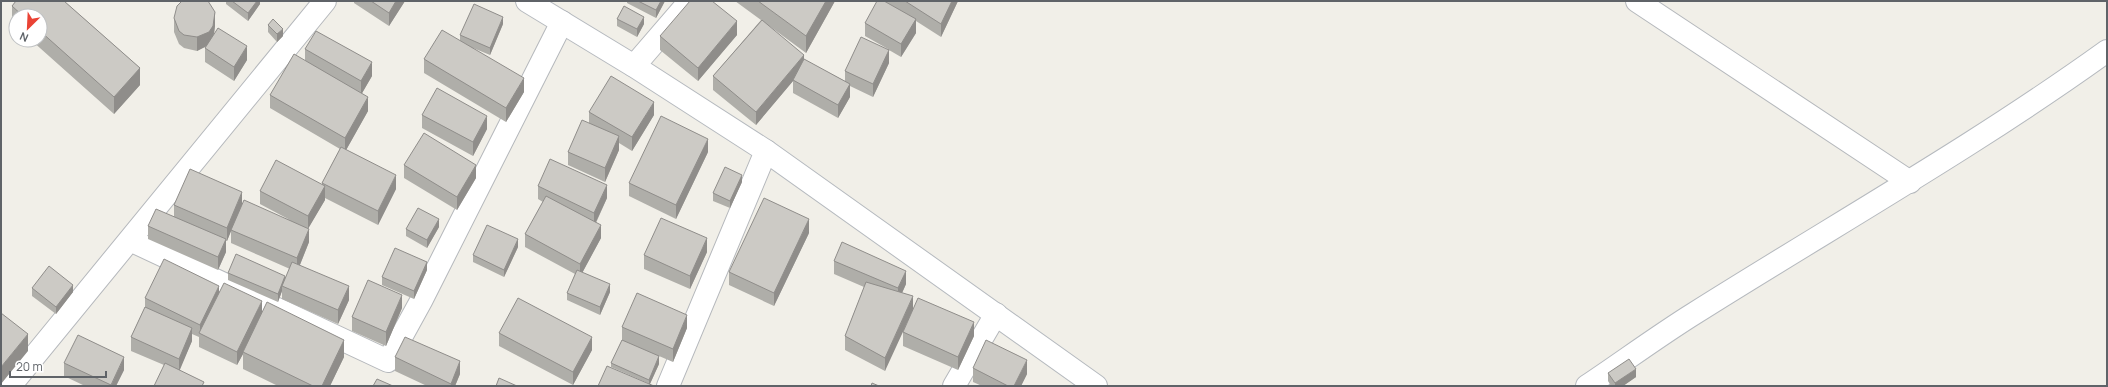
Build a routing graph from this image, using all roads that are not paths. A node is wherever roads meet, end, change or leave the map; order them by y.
1 (325, 1) edge
2 (527, 1) edge
3 (690, 1) edge
4 (1637, 1) edge
5 (562, 22) junction
6 (2107, 51) edge
7 (634, 66) junction
8 (766, 151) junction
9 (1910, 182) junction
10 (130, 240) junction
11 (996, 314) junction
12 (10, 386) edge
13 (668, 386) edge
14 (954, 386) edge
15 (1096, 386) edge
16 (1587, 386) edge

1 - 10 street
2 - 5 street
3 - 7 street
4 - 9 street
5 - 7 street
5 - 10 street
6 - 9 street
7 - 8 street
8 - 11 street
8 - 13 street
9 - 16 street
10 - 12 street
11 - 14 street
11 - 15 street

